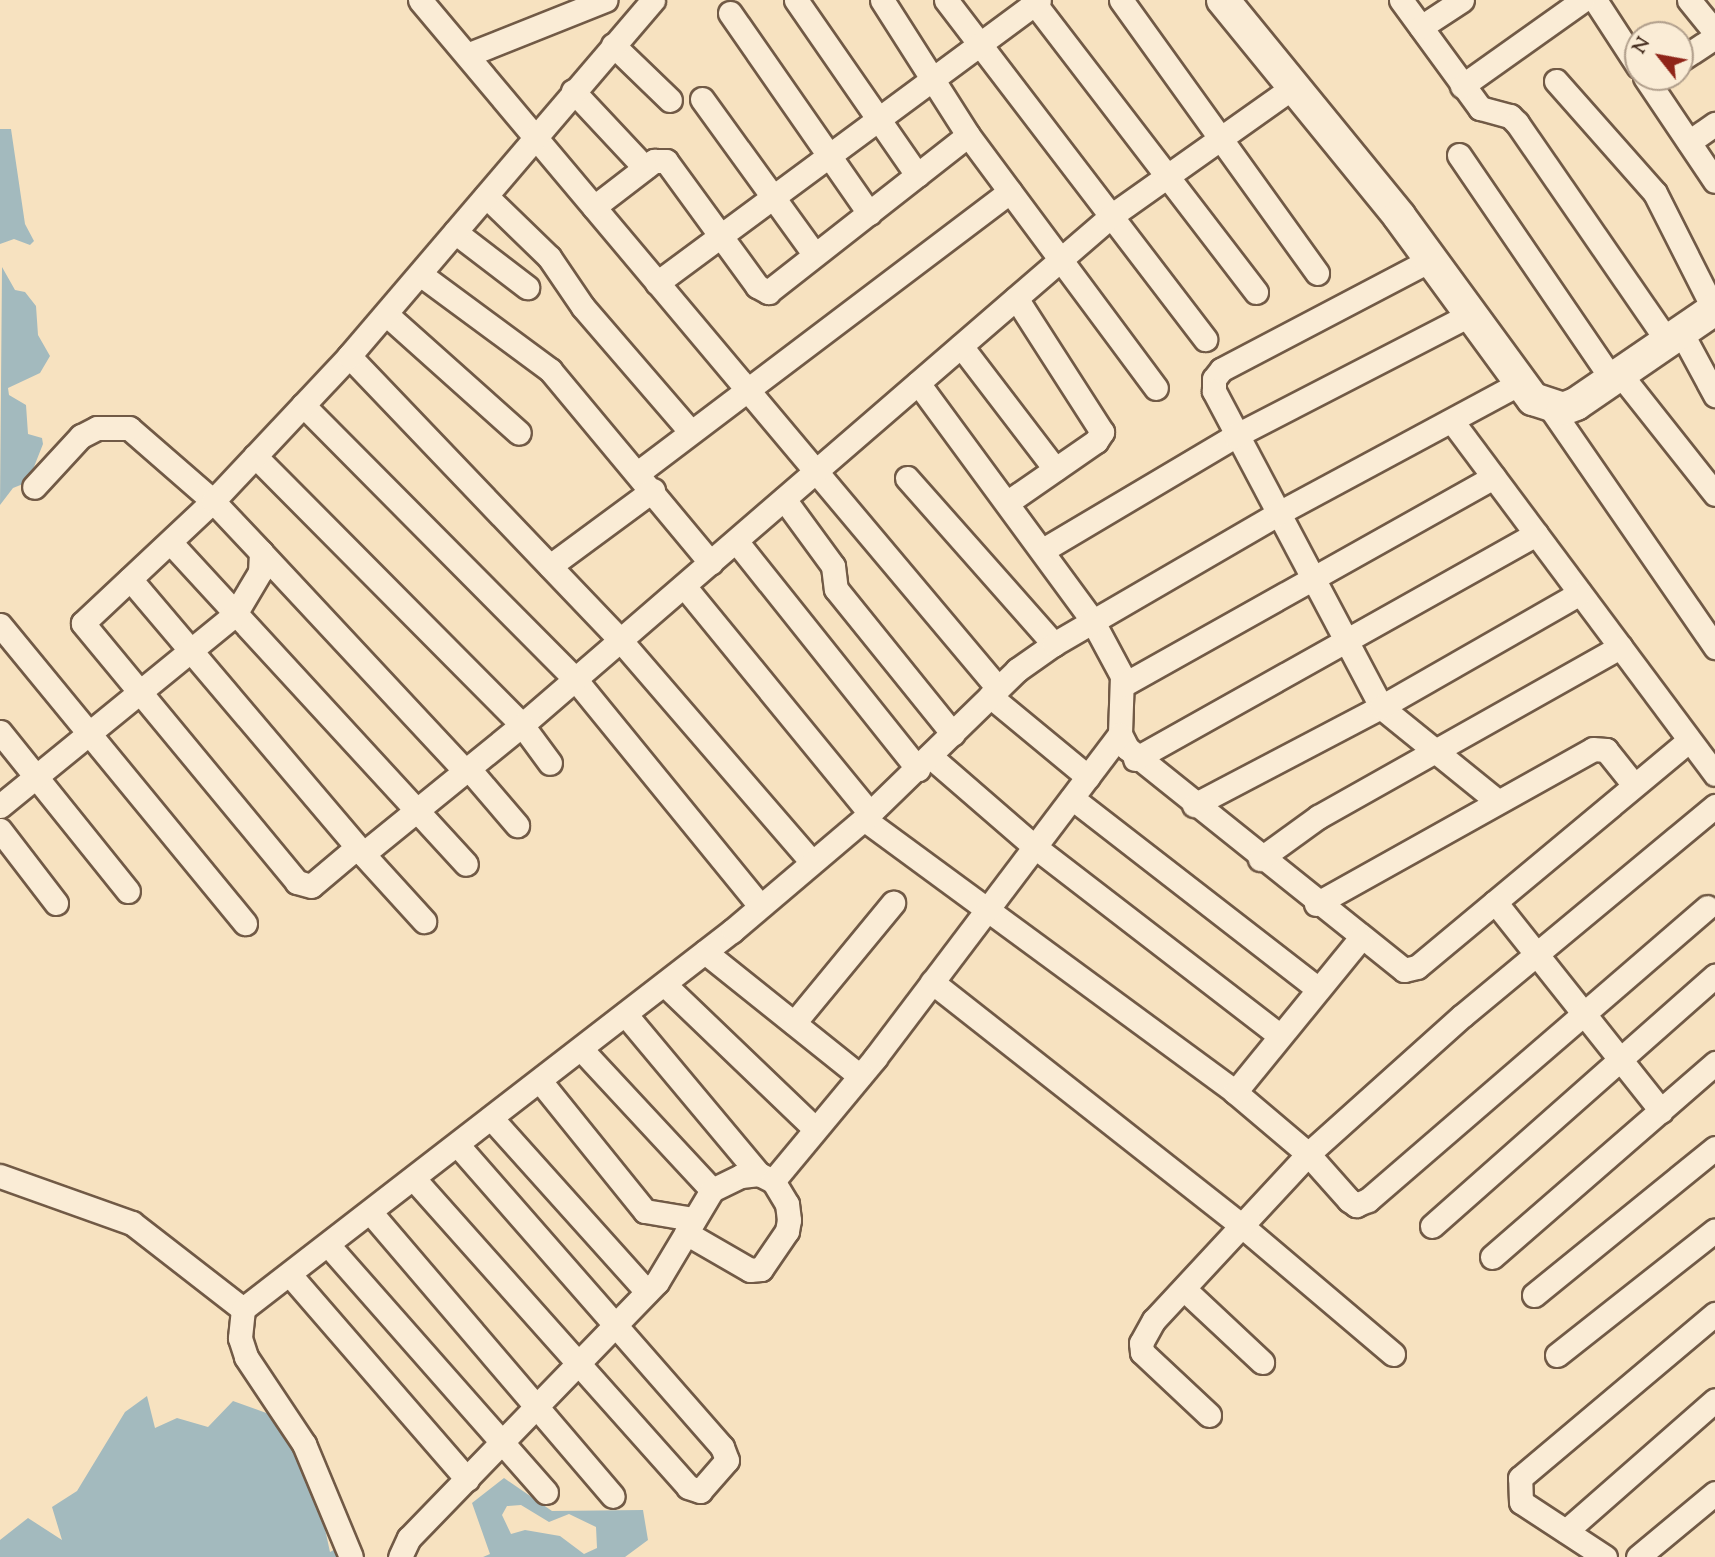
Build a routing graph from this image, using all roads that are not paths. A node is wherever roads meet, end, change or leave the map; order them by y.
1 (420, 0) edge
2 (605, 0) edge
3 (653, 0) edge
4 (796, 0) edge
5 (882, 0) edge
6 (946, 0) edge
7 (1121, 0) edge
8 (1401, 0) edge
9 (1462, 0) edge
10 (1583, 0) edge
11 (1595, 0) edge
12 (1689, 0) edge
13 (1035, 1) edge
14 (1234, 4) edge
15 (730, 13) dead end
16 (1421, 27) junction
17 (1715, 35) edge
18 (1624, 43) edge
19 (978, 44) junction
20 (614, 45) junction
21 (1694, 50) edge
22 (467, 55) junction
23 (929, 78) junction
24 (1556, 81) dead end
25 (1462, 86) junction
26 (1293, 88) junction
27 (573, 91) junction
28 (1656, 91) edge
29 (702, 99) dead end
30 (670, 100) dead end
31 (875, 120) junction
32 (1715, 124) edge
33 (535, 134) junction
34 (968, 135) junction
35 (1221, 139) junction
36 (1689, 142) junction
37 (828, 155) junction
38 (1459, 155) dead end
39 (645, 168) junction
40 (1168, 174) junction
41 (917, 175) junction
42 (1715, 181) edge
43 (1010, 191) junction
44 (486, 196) junction
45 (772, 196) junction
46 (594, 207) junction
47 (869, 213) junction
48 (1111, 216) junction
49 (455, 232) junction
50 (718, 236) junction
51 (814, 254) junction
52 (1063, 258) junction
53 (1432, 259) junction
54 (1317, 273) dead end
55 (420, 274) junction
56 (657, 284) junction
57 (527, 287) dead end
58 (1256, 292) dead end
59 (1016, 298) junction
60 (1715, 309) edge
61 (1473, 313) junction
62 (386, 314) junction
63 (1673, 335) junction
64 (1205, 339) dead end
65 (961, 346) junction
66 (349, 356) junction
67 (1616, 376) junction
68 (918, 383) junction
69 (1520, 383) junction
70 (1156, 388) dead end
71 (749, 389) junction
72 (1715, 395) edge
73 (303, 405) junction
74 (1549, 406) junction
75 (1452, 421) junction
76 (691, 432) junction
77 (519, 433) dead end
78 (1236, 436) junction
79 (255, 456) junction
80 (1055, 469) junction
81 (818, 470) junction
82 (639, 471) junction
83 (1494, 477) junction
84 (907, 478) dead end
85 (34, 486) dead end
86 (653, 490) junction
87 (1715, 494) edge
88 (784, 499) junction
89 (213, 501) junction
90 (1008, 502) junction
91 (1277, 514) junction
92 (1536, 534) junction
93 (736, 541) junction
94 (170, 542) junction
95 (1043, 550) junction
96 (261, 552) junction
97 (711, 563) junction
98 (550, 566) junction
99 (130, 579) junction
100 (1313, 581) junction
101 (684, 586) junction
102 (1580, 593) junction
103 (235, 614) junction
104 (1092, 620) junction
105 (0, 625) edge
106 (621, 641) junction
107 (1345, 641) junction
108 (1054, 644) junction
109 (1620, 647) junction
110 (1715, 647) edge
111 (193, 652) junction
112 (575, 679) junction
113 (1123, 685) junction
114 (143, 692) junction
115 (994, 692) junction
116 (1381, 707) junction
117 (522, 725) junction
118 (0, 732) edge
119 (91, 733) junction
120 (953, 734) junction
121 (1120, 734) junction
122 (1689, 740) junction
123 (1433, 752) junction
124 (1135, 758) junction
125 (550, 763) dead end
126 (924, 763) junction
127 (467, 770) junction
128 (1715, 774) edge
129 (37, 776) junction
130 (1088, 777) junction
131 (1634, 785) junction
132 (1072, 798) junction
133 (1497, 801) junction
134 (1194, 805) junction
135 (0, 806) edge
136 (1715, 806) edge
137 (418, 811) junction
138 (867, 816) junction
139 (517, 825) dead end
140 (0, 830) edge
141 (1035, 846) junction
142 (359, 851) junction
143 (1260, 859) junction
144 (812, 862) junction
145 (466, 864) dead end
146 (128, 891) dead end
147 (1495, 902) junction
148 (893, 903) dead end
149 (56, 904) dead end
150 (1316, 904) junction
151 (760, 906) junction
152 (1707, 907) dead end
153 (988, 910) junction
154 (424, 921) dead end
155 (245, 923) dead end
156 (1360, 939) junction
157 (705, 952) junction
158 (1536, 954) junction
159 (1715, 976) edge
160 (932, 982) junction
161 (664, 984) junction
162 (1318, 989) junction
163 (1581, 1012) junction
164 (625, 1014) junction
165 (794, 1023) junction
166 (1280, 1036) junction
167 (581, 1049) junction
168 (1619, 1060) junction
169 (1715, 1063) edge
170 (860, 1076) junction
171 (540, 1081) junction
172 (1235, 1092) junction
173 (1661, 1111) junction
174 (492, 1119) junction
175 (815, 1129) junction
176 (458, 1145) junction
177 (1715, 1149) edge
178 (1308, 1154) junction
179 (0, 1176) edge
180 (766, 1178) junction
181 (414, 1180) junction
182 (712, 1190) junction
183 (371, 1213) junction
184 (690, 1226) junction
185 (1242, 1226) junction
186 (1432, 1226) dead end
187 (1715, 1230) edge
188 (329, 1246) junction
189 (1492, 1257) dead end
190 (291, 1276) junction
191 (1184, 1289) junction
192 (647, 1292) junction
193 (1534, 1295) dead end
194 (243, 1308) junction
195 (1715, 1314) edge
196 (614, 1327) junction
197 (1393, 1354) dead end
198 (1557, 1355) dead end
199 (1262, 1362) dead end
200 (577, 1366) junction
201 (1715, 1400) edge
202 (540, 1406) junction
203 (1209, 1415) dead end
204 (503, 1443) junction
205 (467, 1479) junction
206 (546, 1492) dead end
207 (1715, 1493) edge
208 (613, 1496) dead end
209 (1566, 1531) junction
210 (352, 1557) edge
211 (400, 1557) edge
212 (1605, 1557) edge
213 (1638, 1557) edge

1 - 22 street
2 - 22 street
3 - 20 street
4 - 31 street
5 - 23 street
6 - 19 street
7 - 35 street
8 - 16 street
9 - 16 street
10 - 25 street
11 - 18 street
12 - 17 street
13 - 19 street
13 - 40 street
14 - 26 street
15 - 37 street
16 - 25 street
17 - 21 street
19 - 23 street
19 - 48 street
20 - 27 street
20 - 30 street
22 - 33 street
23 - 31 street
23 - 34 street
24 - 60 street
25 - 63 street
26 - 35 street
26 - 53 street
27 - 33 street
27 - 39 street
28 - 36 street
29 - 45 street
31 - 37 street
31 - 41 street
32 - 36 street
33 - 44 street
33 - 46 street
34 - 41 street
34 - 43 street
35 - 40 street
35 - 54 street
36 - 42 street
37 - 45 street
37 - 47 street
38 - 67 street
39 - 46 street
39 - 50 street
40 - 48 street
40 - 58 street
41 - 47 street
43 - 52 street
43 - 71 street
44 - 49 street
44 - 76 street
45 - 50 street
45 - 51 street
46 - 56 street
47 - 51 street
48 - 52 street
48 - 64 street
49 - 55 street
49 - 57 street
50 - 51 street
50 - 56 street
52 - 59 street
52 - 70 street
53 - 61 street
53 - 78 street
55 - 62 street
55 - 82 street
56 - 71 street
59 - 65 street
59 - 80 street
60 - 63 street
61 - 69 street
61 - 78 street
62 - 66 street
62 - 77 street
63 - 67 street
63 - 72 street
65 - 68 street
65 - 80 street
66 - 73 street
66 - 98 street
67 - 74 street
67 - 87 street
68 - 81 street
68 - 90 street
69 - 74 street
69 - 75 street
71 - 76 street
71 - 81 street
73 - 79 street
73 - 112 street
74 - 110 street
75 - 83 street
75 - 91 street
76 - 82 street
78 - 91 street
78 - 95 street
79 - 89 street
79 - 117 street
80 - 90 street
81 - 88 street
81 - 115 street
82 - 86 street
83 - 92 street
83 - 100 street
84 - 108 street
85 - 89 street
86 - 97 street
86 - 98 street
88 - 93 street
88 - 120 street
89 - 94 street
89 - 96 street
90 - 95 street
91 - 100 street
91 - 104 street
92 - 102 street
92 - 107 street
93 - 97 street
93 - 126 street
94 - 99 street
94 - 103 street
95 - 104 street
96 - 103 street
96 - 127 street
97 - 101 street
98 - 106 street
99 - 111 street
99 - 114 street
100 - 107 street
100 - 113 street
101 - 106 street
101 - 138 street
102 - 109 street
102 - 116 street
103 - 111 street
103 - 137 street
104 - 108 street
104 - 113 street
105 - 119 street
106 - 112 street
106 - 144 street
107 - 116 street
107 - 124 street
108 - 115 street
109 - 122 street
109 - 123 street
111 - 114 street
111 - 142 street
112 - 117 street
112 - 151 street
113 - 121 street
114 - 119 street
114 - 142 street
115 - 120 street
115 - 130 street
116 - 123 street
116 - 134 street
117 - 125 street
117 - 127 street
118 - 129 street
119 - 129 street
119 - 155 street
120 - 126 street
121 - 124 street
121 - 130 street
122 - 128 street
122 - 131 street
123 - 133 street
123 - 143 street
124 - 134 street
126 - 138 street
126 - 141 street
127 - 137 street
127 - 139 street
129 - 135 street
129 - 146 street
130 - 132 street
131 - 133 street
131 - 147 street
132 - 141 street
132 - 162 street
133 - 150 street
134 - 143 street
136 - 158 street
137 - 142 street
137 - 145 street
138 - 144 street
138 - 153 street
140 - 149 street
141 - 153 street
141 - 166 street
142 - 154 street
143 - 150 street
144 - 151 street
147 - 156 street
147 - 158 street
148 - 165 street
150 - 156 street
151 - 157 street
152 - 163 street
153 - 160 street
153 - 172 street
156 - 162 street
157 - 161 street
157 - 165 street
158 - 163 street
158 - 178 street
159 - 168 street
160 - 170 street
160 - 185 street
161 - 164 street
161 - 175 street
162 - 166 street
163 - 168 street
163 - 178 street
164 - 167 street
164 - 180 street
165 - 170 street
166 - 172 street
167 - 171 street
167 - 182 street
168 - 173 street
168 - 186 street
169 - 173 street
170 - 175 street
171 - 174 street
171 - 184 street
172 - 178 street
173 - 189 street
174 - 176 street
174 - 192 street
175 - 180 street
176 - 181 street
176 - 196 street
177 - 193 street
178 - 185 street
179 - 194 street
180 - 182 street
180 - 184 street
181 - 183 street
181 - 200 street
182 - 184 street
183 - 188 street
183 - 202 street
184 - 192 street
185 - 191 street
185 - 197 street
187 - 198 street
188 - 190 street
188 - 204 street
190 - 194 street
190 - 205 street
191 - 199 street
191 - 203 street
192 - 196 street
194 - 210 street
195 - 209 street
196 - 200 street
196 - 200 street
200 - 202 street
201 - 209 street
202 - 204 street
202 - 208 street
204 - 205 street
204 - 206 street
205 - 211 street
207 - 213 street
209 - 212 street

